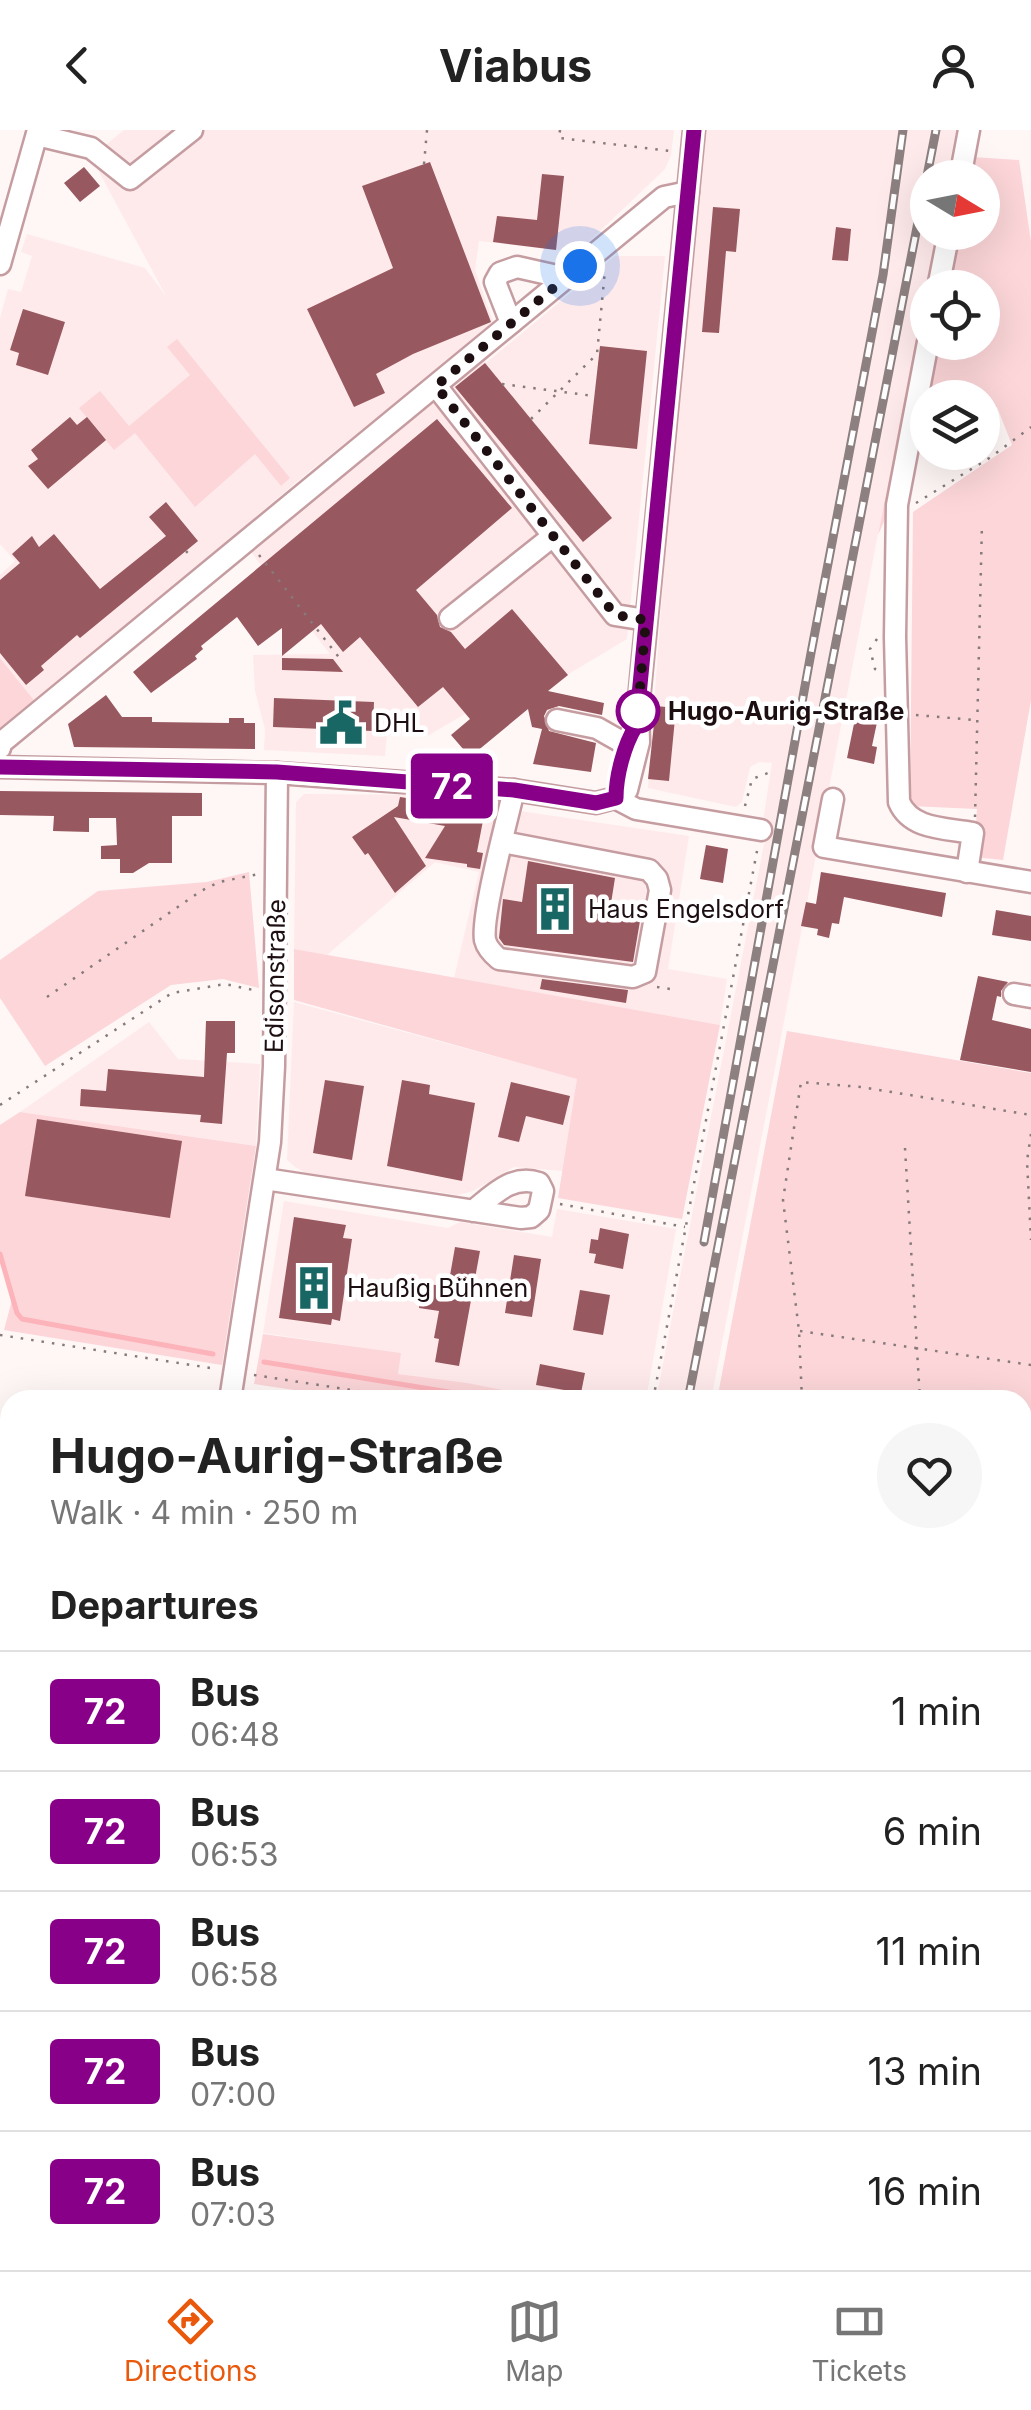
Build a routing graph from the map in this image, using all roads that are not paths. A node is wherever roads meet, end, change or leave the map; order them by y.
1 (192, 130) edge
2 (694, 130) edge
3 (968, 130) edge
4 (38, 133) edge
5 (963, 160) edge
6 (688, 192) junction
7 (0, 264) edge
8 (566, 278) junction
9 (511, 323) junction
10 (925, 360) edge
11 (436, 386) junction
12 (553, 536) junction
13 (450, 618) dead end
14 (646, 620) junction
15 (557, 720) dead end
16 (632, 735) junction
17 (0, 748) edge
18 (0, 767) edge
19 (277, 772) junction
20 (514, 790) junction
21 (616, 798) junction
22 (833, 799) dead end
23 (761, 830) road end
24 (502, 842) junction
25 (967, 872) junction
26 (1031, 882) edge
27 (264, 1179) junction
28 (473, 1211) junction
29 (235, 1390) edge

1 - 4 street
2 - 6 street
3 - 5 street
4 - 7 street
6 - 8 street
6 - 14 street
8 - 9 street
8 - 9 street
9 - 11 street
10 - 25 street
11 - 12 street
11 - 17 street
12 - 13 street
12 - 14 street
14 - 16 street
15 - 16 street
16 - 21 street
18 - 19 street
19 - 20 street
19 - 27 street, Edisonstraße
20 - 21 street
20 - 24 street
21 - 23 street
22 - 25 street
24 - 24 street
25 - 26 street
27 - 28 street
27 - 29 street, Edisonstraße
28 - 28 street

